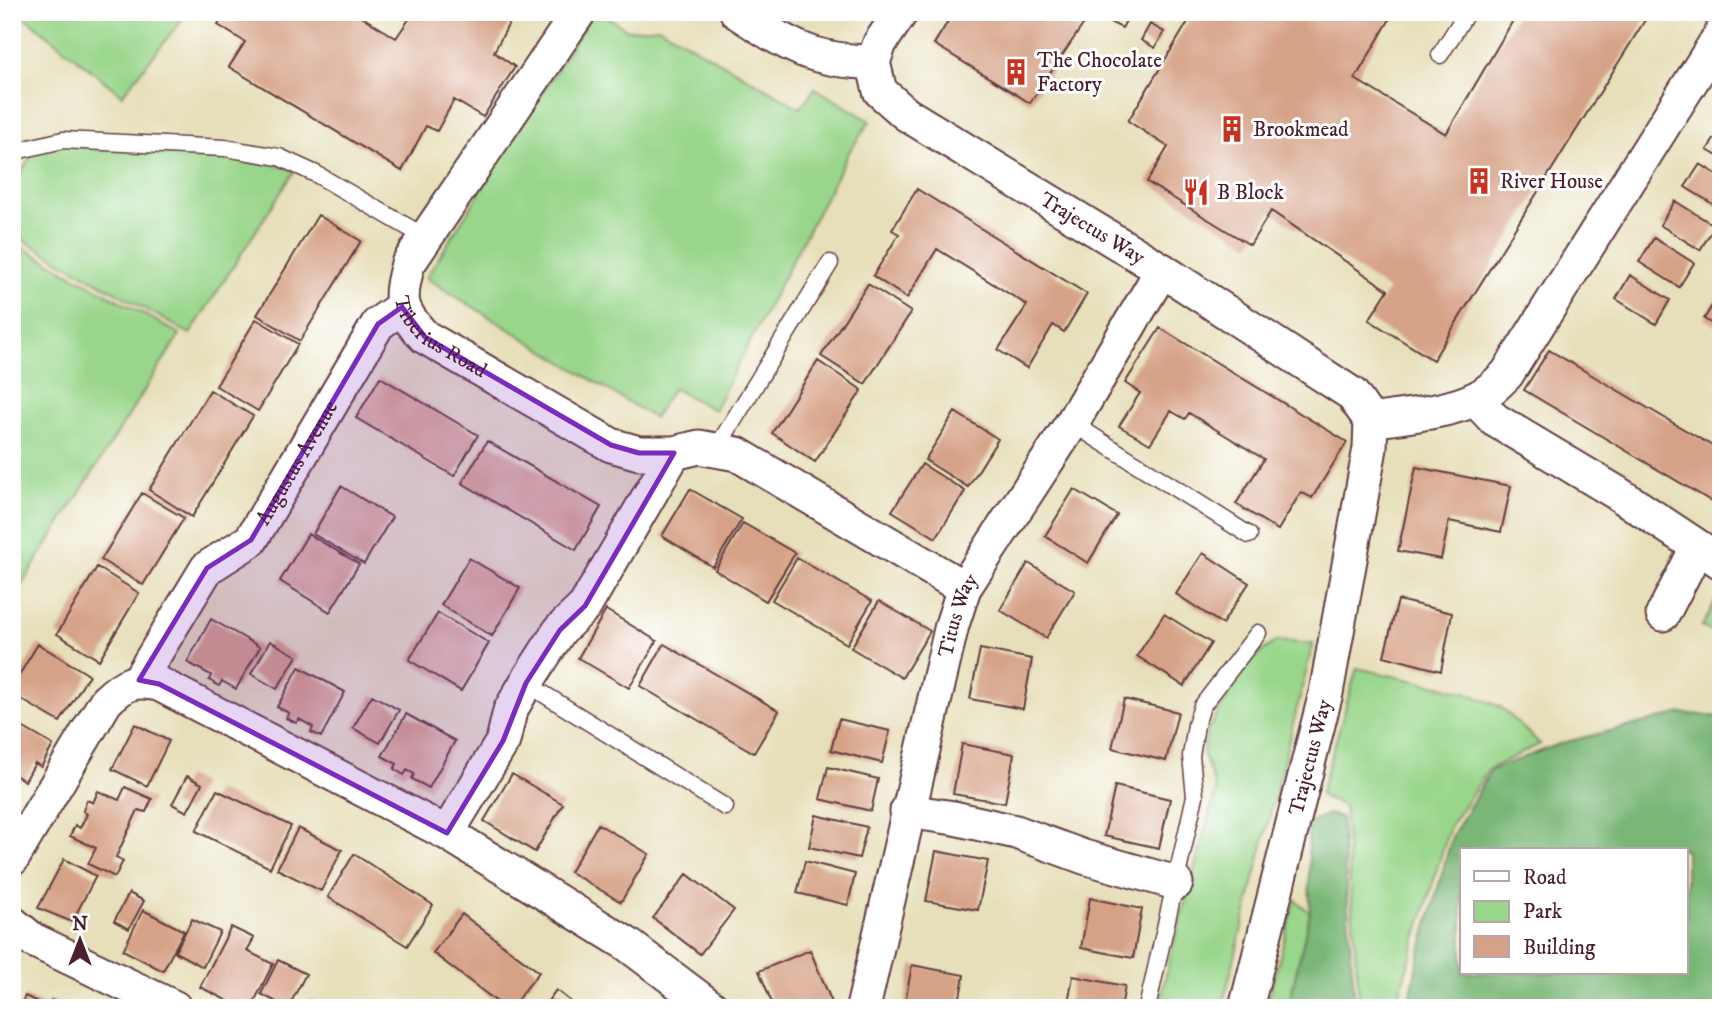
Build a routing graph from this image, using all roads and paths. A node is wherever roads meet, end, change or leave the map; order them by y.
1 (579, 12) edge
2 (737, 12) edge
3 (901, 12) edge
4 (1467, 12) edge
5 (1721, 34) edge
6 (1440, 55) dead end
7 (873, 62) junction
8 (12, 152) edge
9 (425, 237) junction
10 (830, 263) dead end
11 (1162, 270) junction
12 (402, 307) junction
13 (1475, 399) junction
14 (1371, 421) junction
15 (1072, 423) junction
16 (716, 449) junction
17 (674, 453) junction
18 (1248, 535) dead end
19 (1709, 555) edge
20 (964, 588) junction
21 (1663, 614) dead end
22 (1258, 633) dead end
23 (139, 680) junction
24 (526, 683) junction
25 (725, 807) dead end
26 (907, 811) junction
27 (447, 833) junction
28 (12, 859) edge
29 (1176, 883) junction
30 (12, 923) edge
31 (175, 1008) edge
32 (712, 1008) edge
33 (863, 1008) edge
34 (1147, 1008) edge
35 (1246, 1008) edge

1 - 9 street, Tiberius Road
2 - 7 street
3 - 7 street
4 - 6 lane
5 - 13 street
7 - 11 street, Trajectus Way
8 - 9 lane
9 - 12 street, Tiberius Road
10 - 16 lane
11 - 14 street, Trajectus Way
11 - 15 street, Titus Way
12 - 17 street, Tiberius Road
12 - 23 street, Augustus Avenue
13 - 14 street
13 - 19 street
14 - 35 street, Trajectus Way
15 - 18 lane
15 - 20 street, Titus Way
16 - 17 street, Tiberius Road
16 - 20 street, Tiberius Road
17 - 24 street
19 - 21 street
20 - 26 street, Titus Way
22 - 29 lane
23 - 27 street
23 - 28 street, Augustus Avenue
24 - 25 lane
24 - 27 street
26 - 29 street
26 - 33 street, Titus Way
27 - 32 street
29 - 34 lane
30 - 31 street

